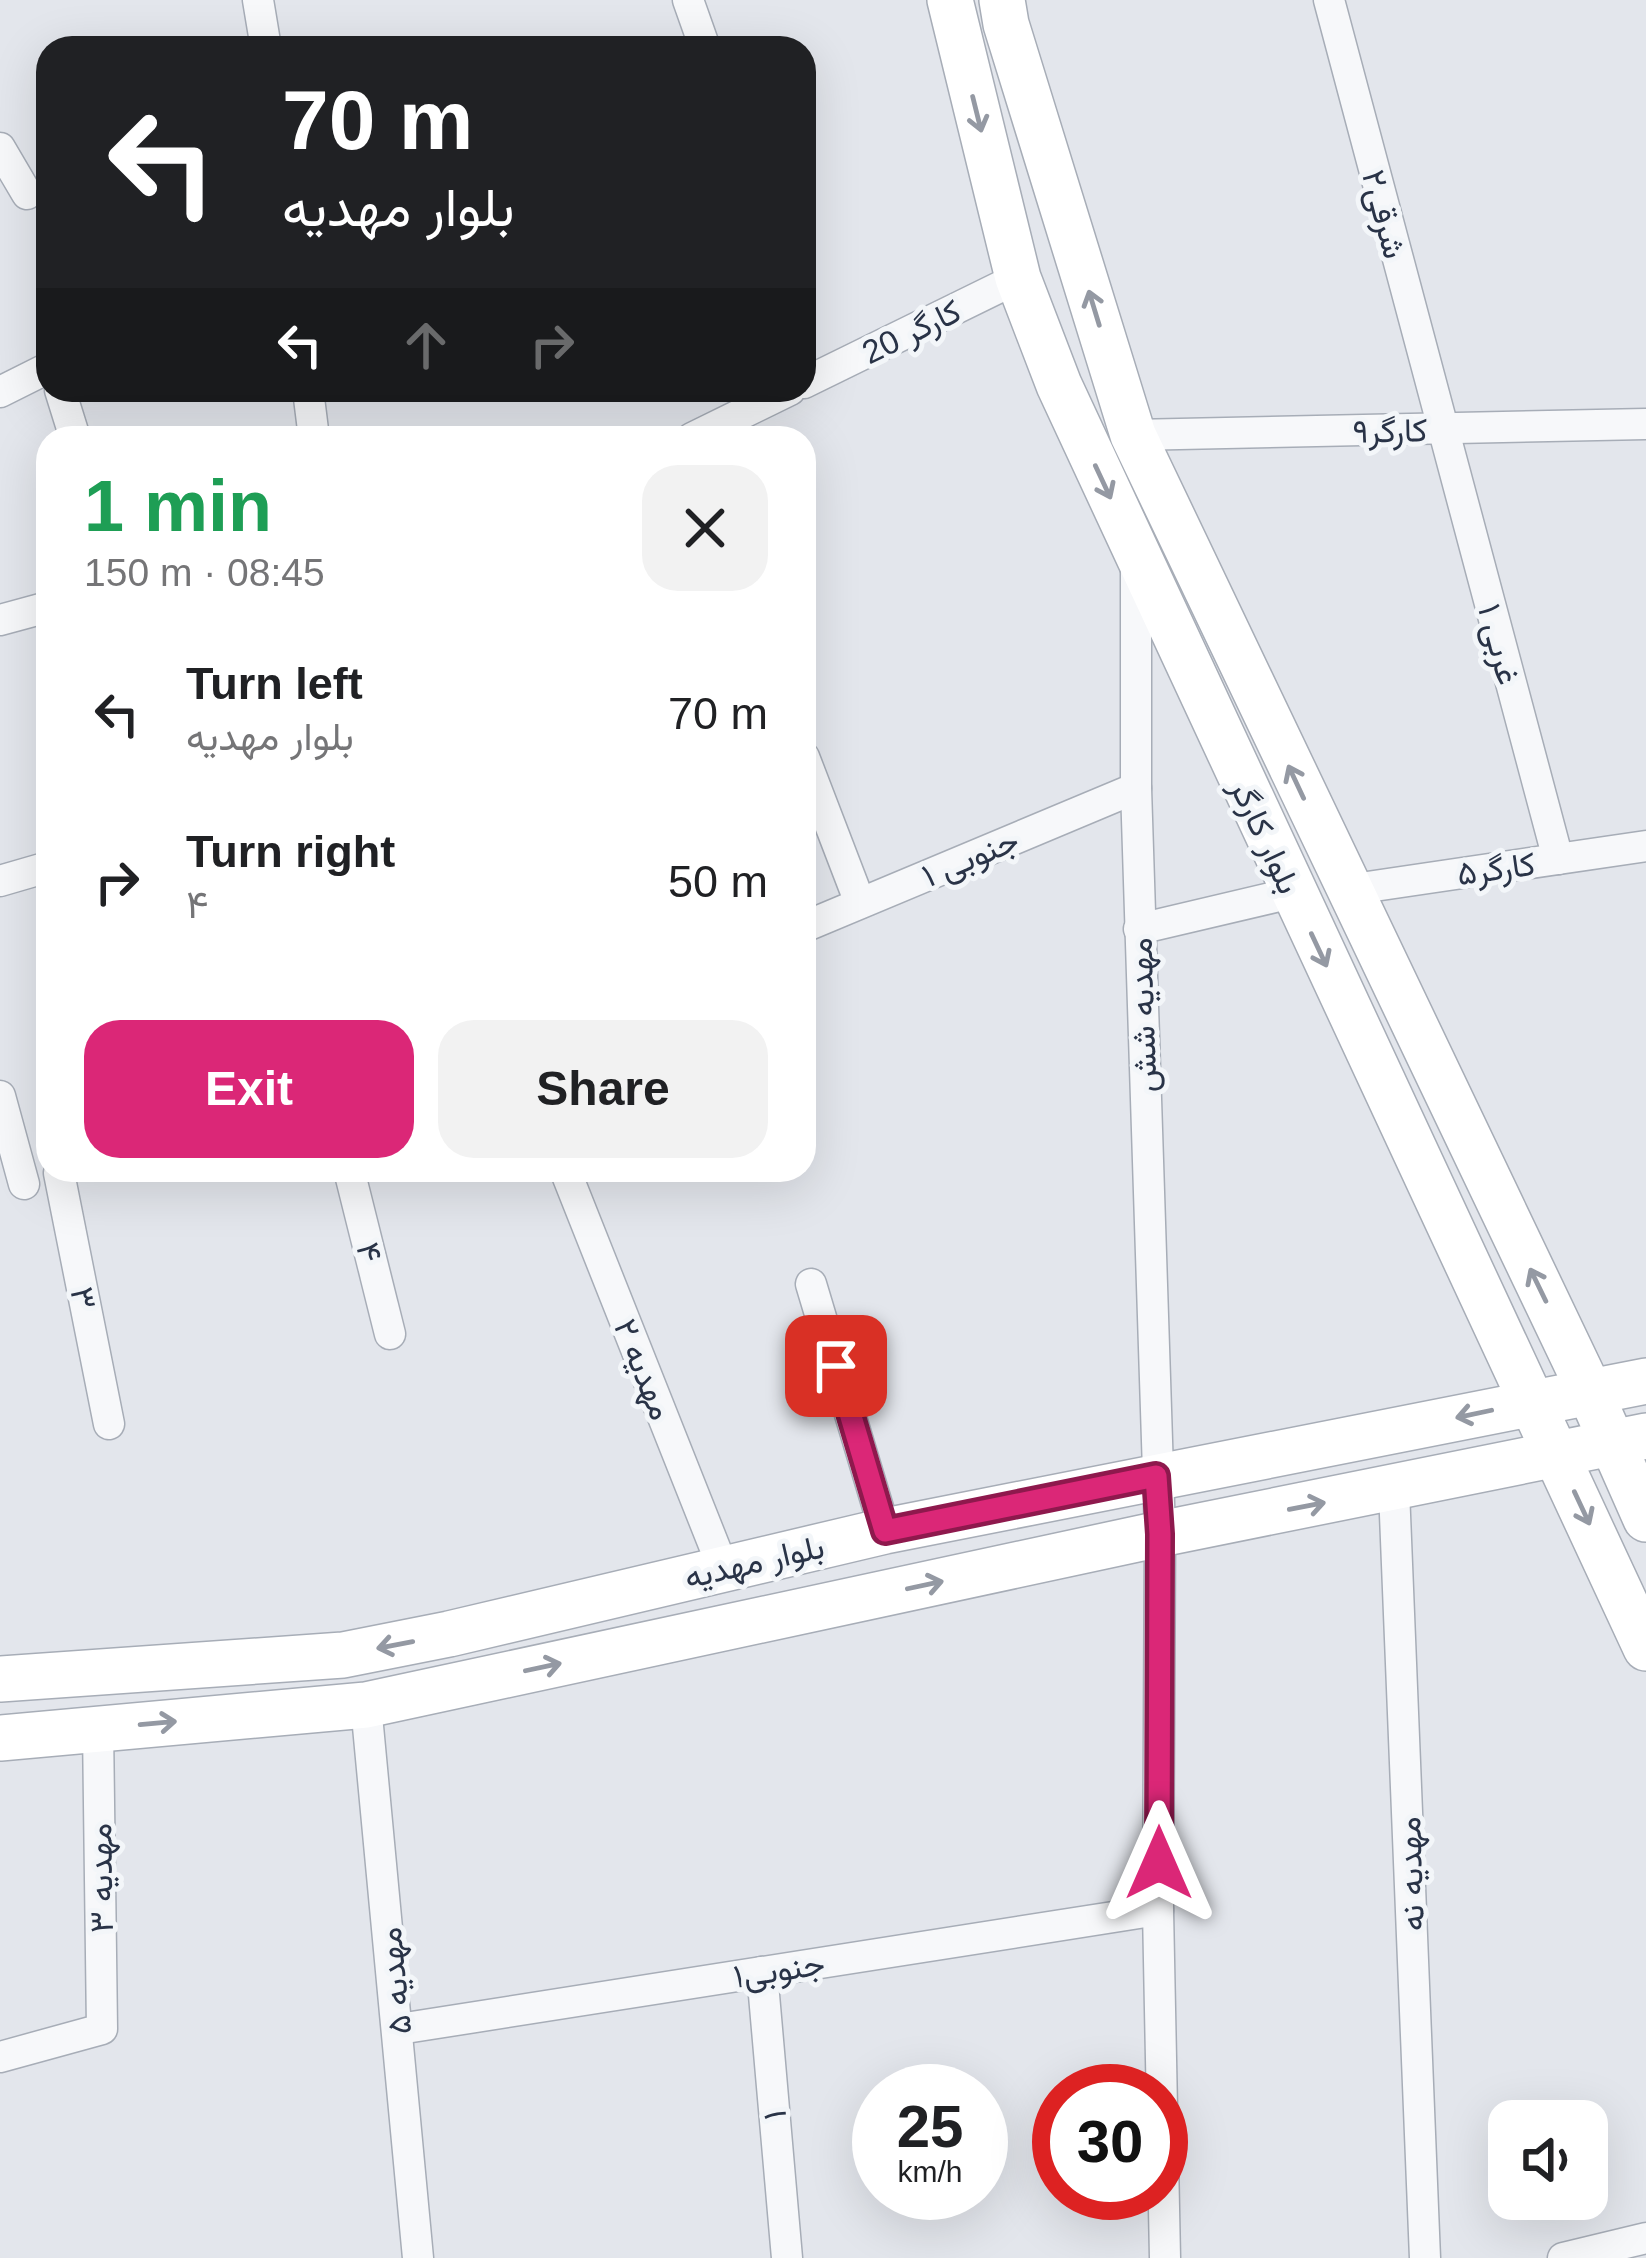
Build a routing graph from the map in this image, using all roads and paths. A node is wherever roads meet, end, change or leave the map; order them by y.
1 (258, 0) edge
2 (688, 0) edge
3 (950, 0) edge
4 (1002, 0) edge
5 (1329, 0) edge
6 (264, 36) edge
7 (701, 36) edge
8 (0, 148) edge
9 (27, 194) dead end
10 (1018, 278) junction
11 (36, 374) edge
12 (816, 377) edge
13 (0, 392) edge
14 (766, 402) edge
15 (1646, 424) edge
16 (716, 426) edge
17 (1441, 428) junction
18 (1133, 435) junction
19 (1136, 554) junction
20 (36, 610) edge
21 (0, 620) edge
22 (816, 788) edge
23 (1136, 788) junction
24 (1646, 846) edge
25 (1558, 859) junction
26 (36, 870) edge
27 (0, 881) edge
28 (1347, 890) junction
29 (1292, 892) junction
30 (860, 903) junction
31 (816, 922) edge
32 (1139, 929) junction
33 (0, 1096) edge
34 (1461, 1127) junction
35 (1414, 1150) junction
36 (67, 1182) edge
37 (353, 1182) edge
38 (570, 1182) edge
39 (12, 1187) edge
40 (811, 1284) dead end
41 (390, 1334) dead end
42 (1646, 1382) edge
43 (1589, 1390) junction
44 (1533, 1402) junction
45 (109, 1424) dead end
46 (1629, 1439) edge
47 (1557, 1455) junction
48 (1156, 1476) junction
49 (1394, 1490) junction
50 (1646, 1519) edge
51 (885, 1531) junction
52 (1160, 1534) junction
53 (723, 1568) junction
54 (1646, 1648) edge
55 (0, 1679) edge
56 (366, 1705) junction
57 (98, 1728) junction
58 (0, 1738) edge
59 (1158, 1910) junction
60 (762, 1972) junction
61 (399, 2029) junction
62 (0, 2057) edge
63 (1646, 2238) edge
64 (418, 2258) edge
65 (787, 2258) edge
66 (1165, 2258) edge
67 (1425, 2258) edge
68 (1563, 2258) edge

1 - 6 street
2 - 7 street
3 -> 10 main road, بلوار کارگر
18 -> 4 main road, بلوار کارگر
5 - 17 street, شرقی۲
8 - 9 street
10 - 12 street, کارگر 20
10 -> 19 main road, بلوار کارگر
11 - 13 street
14 - 16 street
15 - 17 street, کارگر۹
17 - 18 street, کارگر۹
17 - 25 street, ۱ غربی
28 -> 18 main road, بلوار کارگر
19 - 23 street, مهدیه شش
19 - 29 main road, بلوار کارگر
20 - 21 street
22 - 30 street
23 - 30 street, ۱ جنوبی
23 - 32 street, مهدیه شش
24 - 25 street, کارگر۵
25 - 28 street, کارگر۵
26 - 27 street
28 - 34 main road, بلوار کارگر
29 - 32 street
29 -> 35 main road, بلوار کارگر
30 - 31 street, ۱ جنوبی
32 - 48 street, مهدیه شش
33 - 39 street
34 - 35 main road
43 -> 34 main road, بلوار کارگر
35 - 44 main road, بلوار کارگر
36 - 45 street, ۳
37 - 41 street, ۴
38 - 53 street, مهدیه ۲
40 - 51 street
42 - 43 main road, بلوار مهدیه
43 - 44 main road, بلوار مهدیه
43 - 46 main road, بلوار کارگر
44 - 47 main road, بلوار کارگر
44 -> 48 main road, بلوار مهدیه
46 - 47 main road, بلوار مهدیه
46 - 50 main road, بلوار کارگر
47 - 49 main road, بلوار مهدیه
47 -> 54 main road, بلوار کارگر
48 - 51 main road, بلوار مهدیه
48 - 52 street, مهدیه شش
52 -> 49 main road, بلوار مهدیه
49 - 67 street, مهدیه نه
51 - 53 main road, بلوار مهدیه
56 -> 52 main road, بلوار مهدیه
52 - 59 street, مهدیه شش
53 -> 55 main road, بلوار مهدیه
57 -> 56 main road, بلوار مهدیه
56 - 61 street, مهدیه ۵
57 - 58 main road, بلوار مهدیه
57 - 62 street, مهدیه ۳
59 - 60 street, جنوبی۱
59 - 66 street, مهدیه شش
60 - 61 street, جنوبی۱
60 - 65 street, ۱
61 - 64 street, مهدیه ۵
63 - 68 street

